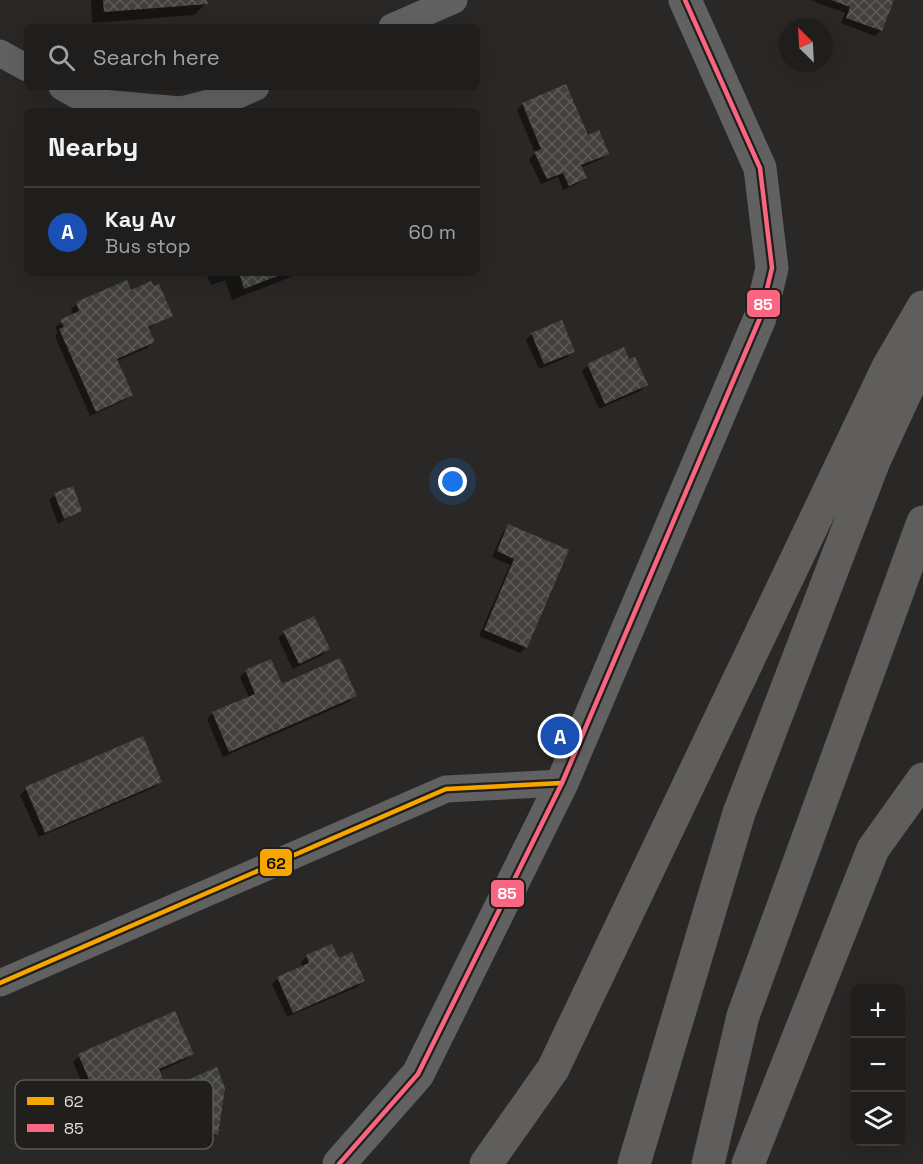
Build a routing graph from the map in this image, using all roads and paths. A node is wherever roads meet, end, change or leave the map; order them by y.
1 (454, 0) edge
2 (685, 0) edge
3 (399, 24) edge
4 (0, 52) edge
5 (24, 66) edge
6 (67, 90) edge
7 (249, 90) edge
8 (158, 108) edge
9 (189, 108) edge
10 (923, 307) edge
11 (923, 355) edge
12 (923, 522) edge
13 (923, 779) edge
14 (562, 783) junction
15 (0, 983) edge
16 (339, 1164) edge
17 (486, 1164) edge
18 (634, 1164) edge
19 (708, 1164) edge
20 (748, 1164) edge

1 - 3 street
2 - 14 street
4 - 5 street
6 - 8 street
7 - 9 street
10 - 17 highway
11 - 18 highway
12 - 19 highway
13 - 20 highway
14 - 15 street
14 - 16 street

